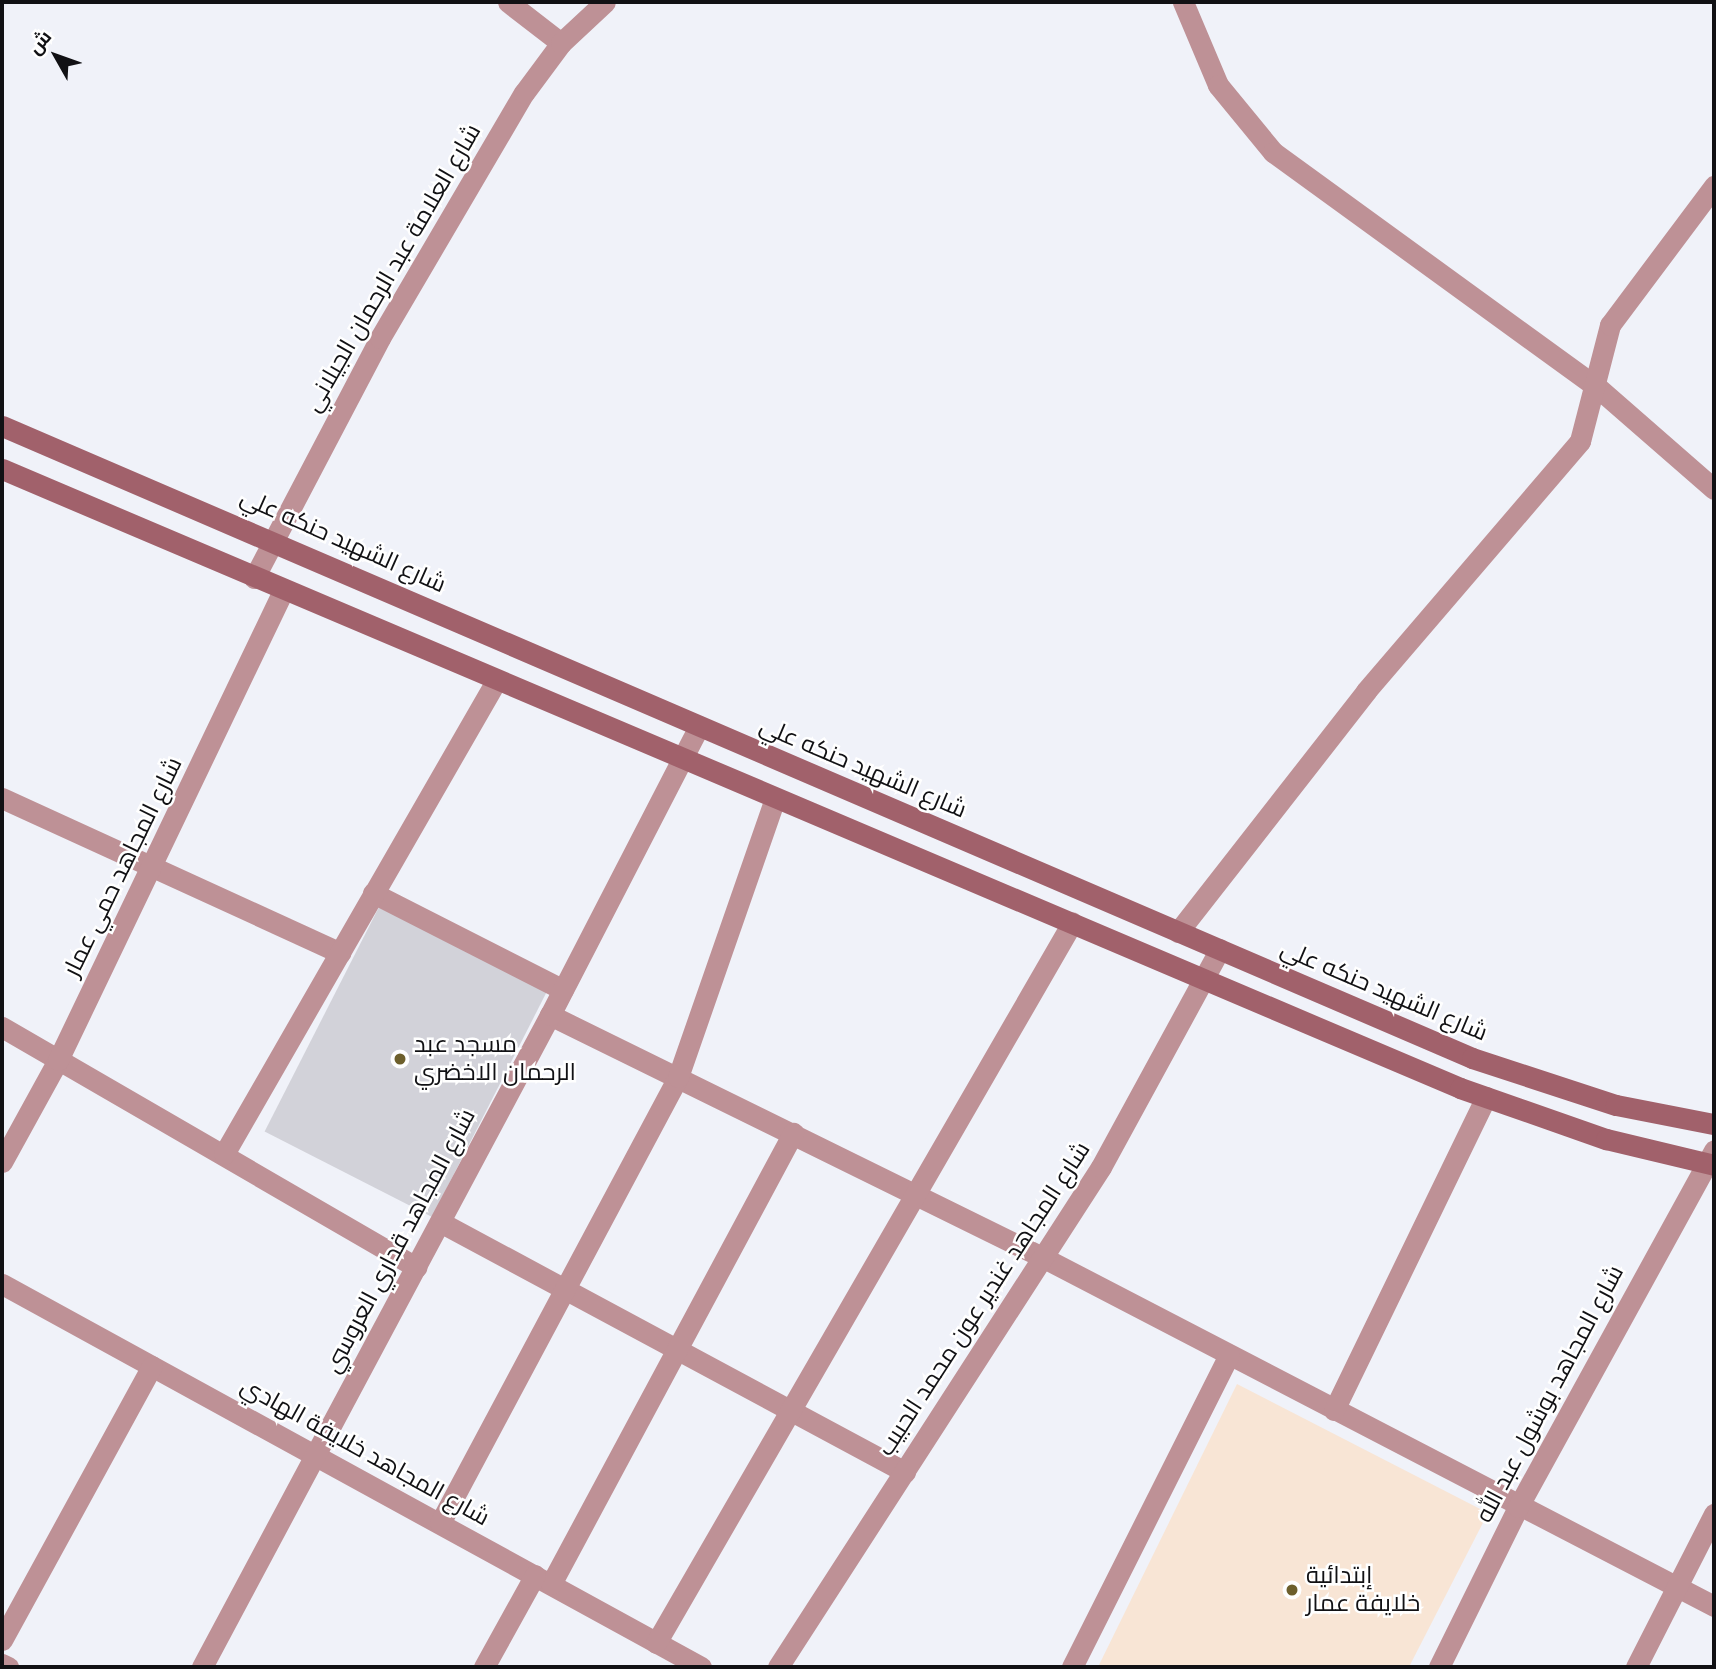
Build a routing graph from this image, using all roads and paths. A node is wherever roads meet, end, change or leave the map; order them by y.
1 (508, 2) edge
2 (605, 2) edge
3 (1183, 2) edge
4 (561, 44) junction
5 (1714, 186) edge
6 (1597, 387) junction
7 (2, 426) edge
8 (2, 470) edge
9 (1714, 488) edge
10 (272, 538) junction
11 (254, 579) junction
12 (283, 591) junction
13 (496, 681) junction
14 (699, 726) junction
15 (682, 758) junction
16 (2, 798) edge
17 (775, 798) junction
18 (152, 868) junction
19 (373, 893) junction
20 (1072, 923) junction
21 (1178, 932) junction
22 (1220, 949) junction
23 (340, 953) junction
24 (1205, 979) junction
25 (563, 990) junction
26 (550, 1015) junction
27 (2, 1027) edge
28 (58, 1060) junction
29 (678, 1077) junction
30 (1486, 1097) junction
31 (1714, 1124) edge
32 (793, 1133) junction
33 (224, 1154) junction
34 (1712, 1160) edge
35 (2, 1162) edge
36 (916, 1194) junction
37 (440, 1222) junction
38 (1044, 1258) junction
39 (416, 1267) junction
40 (2, 1284) edge
41 (566, 1291) junction
42 (677, 1353) junction
43 (1229, 1354) junction
44 (152, 1366) junction
45 (1334, 1410) junction
46 (791, 1412) junction
47 (316, 1455) junction
48 (905, 1472) junction
49 (1518, 1507) junction
50 (1714, 1514) edge
51 (440, 1523) junction
52 (543, 1580) junction
53 (1676, 1587) junction
54 (1714, 1606) edge
55 (2, 1640) edge
56 (656, 1643) junction
57 (2, 1664) edge
58 (8, 1667) edge
59 (202, 1667) edge
60 (484, 1667) edge
61 (701, 1667) edge
62 (778, 1667) edge
63 (1072, 1667) edge
64 (1439, 1667) edge
65 (1636, 1667) edge

1 - 4 street
2 - 4 street, شارع العلامة عبد الرحمان الجيلاني
3 - 6 street
4 - 10 street, شارع العلامة عبد الرحمان الجيلاني
5 - 6 street
6 - 9 street
6 - 21 street
7 - 10 main road, شارع الشهيد حنكه علي
8 - 11 main road
10 - 11 street, شارع العلامة عبد الرحمان الجيلاني
10 - 14 main road, شارع الشهيد حنكه علي
11 - 12 main road
12 - 13 main road
12 - 18 street, شارع المجاهد حمي عمار
13 - 15 main road
13 - 19 street
14 - 15 street, شارع المجاهد قداري العروسي
14 - 21 main road, شارع الشهيد حنكه علي
15 - 17 main road
15 - 25 street, شارع المجاهد قداري العروسي
16 - 18 street
17 - 20 main road
17 - 29 street
18 - 23 street
18 - 28 street, شارع المجاهد حمي عمار
19 - 23 street
19 - 25 street
20 - 24 main road
20 - 36 street
21 - 22 main road, شارع الشهيد حنكه علي
22 - 24 street, شارع المجاهد غندير عون محمد الحبيب
22 - 31 main road, شارع الشهيد حنكه علي
23 - 33 street
24 - 30 main road
24 - 38 street, شارع المجاهد غندير عون محمد الحبيب
25 - 26 street, شارع المجاهد قداري العروسي
26 - 29 street
26 - 37 street, شارع المجاهد قداري العروسي
27 - 28 street
28 - 33 street
28 - 35 street, شارع المجاهد حمي عمار
29 - 32 street
29 - 41 street
30 - 34 main road
30 - 45 street
32 - 36 street
32 - 42 street
33 - 39 street
34 - 49 street, شارع المجاهد بوشول عبد الله
36 - 38 street
36 - 46 street
37 - 39 street, شارع المجاهد قداري العروسي
37 - 41 street
38 - 43 street
38 - 48 street, شارع المجاهد غندير عون محمد الحبيب
39 - 47 street, شارع المجاهد قداري العروسي
40 - 44 street, شارع المجاهد خلايفة الهادي
41 - 42 street
41 - 51 street
42 - 46 street
42 - 52 street
43 - 45 street
43 - 63 street
44 - 47 street, شارع المجاهد خلايفة الهادي
44 - 55 street
45 - 49 street
46 - 48 street
46 - 56 street
47 - 51 street, شارع المجاهد خلايفة الهادي
47 - 59 street, شارع المجاهد قداري العروسي
48 - 62 street, شارع المجاهد غندير عون محمد الحبيب
49 - 53 street
49 - 64 street, شارع المجاهد بوشول عبد الله
50 - 53 street
51 - 52 street, شارع المجاهد خلايفة الهادي
52 - 56 street, شارع المجاهد خلايفة الهادي
52 - 60 street
53 - 54 street
53 - 65 street
56 - 61 street, شارع المجاهد خلايفة الهادي
57 - 58 street

